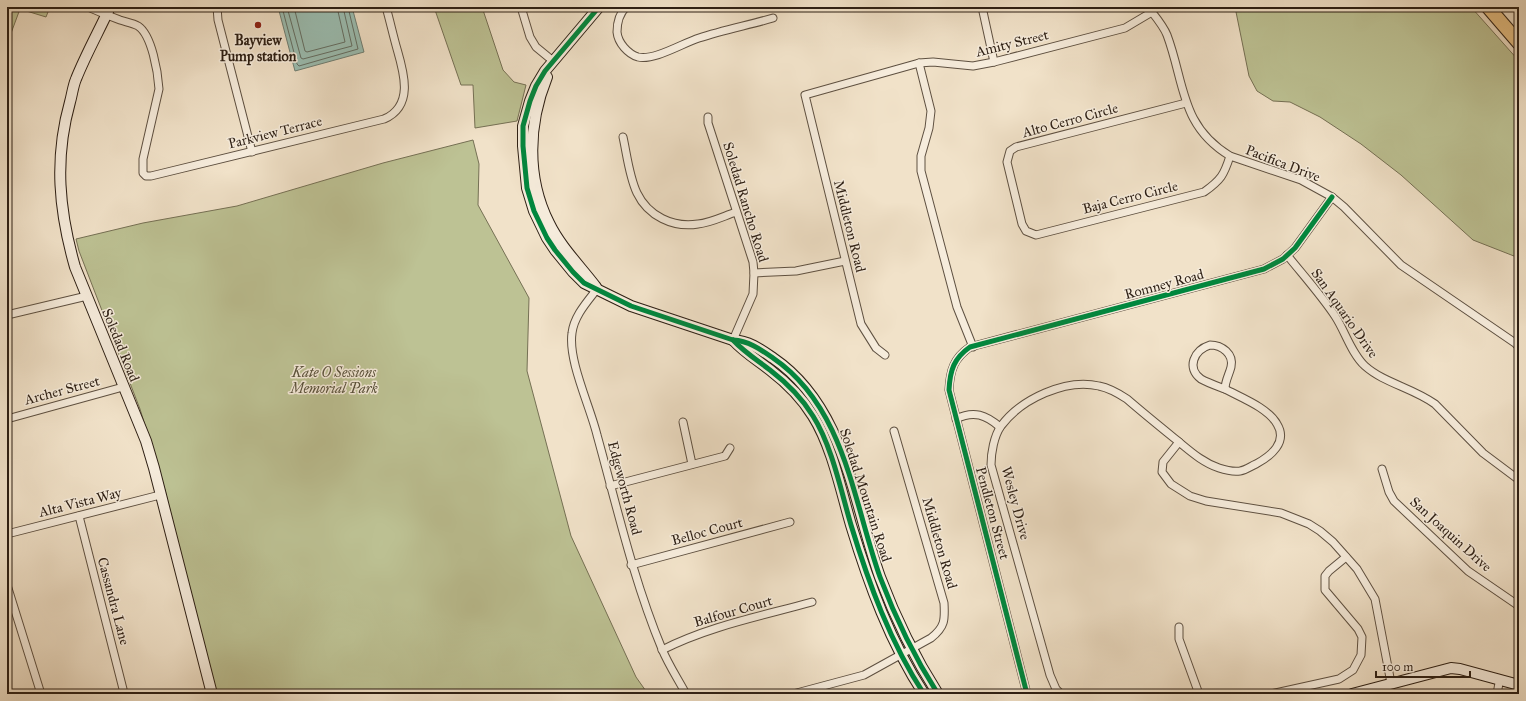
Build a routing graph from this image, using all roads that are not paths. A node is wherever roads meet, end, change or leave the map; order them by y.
1 (88, 7) edge
2 (217, 7) edge
3 (386, 7) edge
4 (521, 7) edge
5 (599, 7) edge
6 (626, 7) edge
7 (982, 7) edge
8 (1488, 7) edge
9 (1150, 9) edge
10 (108, 11) edge
11 (773, 18) dead end
12 (1519, 43) edge
13 (553, 60) junction
14 (994, 62) junction
15 (919, 63) junction
16 (805, 95) joint
17 (1186, 103) junction
18 (708, 117) dead end
19 (623, 137) dead end
20 (252, 152) junction
21 (1230, 156) junction
22 (1332, 197) junction
23 (736, 212) junction
24 (1022, 224) joint
25 (1287, 255) junction
26 (845, 261) junction
27 (754, 273) junction
28 (597, 289) junction
29 (87, 296) junction
30 (7, 315) edge
31 (732, 340) junction
32 (973, 347) junction
33 (1519, 347) edge
34 (885, 354) dead end
35 (123, 388) junction
36 (1225, 389) junction
37 (7, 419) edge
38 (956, 419) junction
39 (683, 422) dead end
40 (1000, 427) junction
41 (894, 431) dead end
42 (1179, 442) junction
43 (730, 448) dead end
44 (692, 464) junction
45 (1382, 469) dead end
46 (1519, 480) edge
47 (610, 486) junction
48 (160, 495) junction
49 (79, 516) junction
50 (790, 522) dead end
51 (7, 534) edge
52 (1346, 557) junction
53 (631, 565) junction
54 (7, 585) edge
55 (812, 602) dead end
56 (1519, 606) edge
57 (1178, 627) dead end
58 (913, 649) junction
59 (662, 650) junction
60 (902, 655) junction
61 (1501, 680) junction
62 (1391, 683) junction
63 (1519, 685) edge
64 (41, 694) edge
65 (123, 694) edge
66 (212, 694) edge
67 (686, 694) edge
68 (793, 694) edge
69 (924, 694) edge
70 (938, 694) edge
71 (1027, 694) edge
72 (1060, 694) edge
73 (1199, 694) edge
74 (1271, 694) edge
75 (1352, 694) edge
76 (1497, 694) edge

1 - 10 street
2 - 20 street
3 - 20 street, Parkview Terrace
4 - 13 street
5 - 13 main road, Soledad Mountain Road
6 - 11 street
7 - 14 street
8 - 12 highway
9 - 14 street, Amity Street
9 - 17 street, Pacifica Drive
10 - 20 street, Parkview Terrace
10 - 29 main road, Soledad Road
13 - 28 main road
13 - 28 main road, Soledad Mountain Road
14 - 15 street, Amity Street
15 - 16 street, Amity Street
15 - 32 street
16 - 26 street, Middleton Road
17 - 21 street, Pacifica Drive
17 - 24 street, Alto Cerro Circle
18 - 23 street, Soledad Rancho Road
19 - 23 street
21 - 22 street, Pacifica Drive
21 - 24 street, Baja Cerro Circle
22 - 25 street, Romney Road
22 - 33 street, Pacifica Drive
23 - 27 street, Soledad Rancho Road
25 - 32 street, Romney Road
25 - 46 street, San Aquario Drive
26 - 27 street
26 - 34 street, Middleton Road
27 - 31 street, Soledad Rancho Road
28 - 31 main road, Soledad Mountain Road
28 - 47 street, Edgeworth Road
29 - 30 street
29 - 35 main road, Soledad Road
31 - 58 main road, Soledad Mountain Road
31 - 60 main road, Soledad Mountain Road
32 - 38 street, Pendleton Street
35 - 37 street, Archer Street
35 - 48 main road, Soledad Road
36 - 36 street
36 - 42 street, Wesley Drive
38 - 40 street
38 - 71 street, Pendleton Street
39 - 44 street
40 - 42 street, Wesley Drive
40 - 72 street, Wesley Drive
41 - 58 street, Middleton Road
42 - 52 street
43 - 44 street
44 - 47 street
45 - 56 street, San Joaquin Drive
47 - 53 street, Edgeworth Road
48 - 49 street, Alta Vista Way
48 - 66 main road, Soledad Road
49 - 51 street, Alta Vista Way
49 - 65 street, Cassandra Lane
50 - 53 street, Belloc Court
52 - 62 street
52 - 74 street
53 - 59 street, Edgeworth Road
54 - 64 street
55 - 59 street, Balfour Court
57 - 73 street
58 - 60 street, Middleton Road
58 - 70 main road, Soledad Mountain Road
59 - 67 street, Edgeworth Road
60 - 68 street, Middleton Road
60 - 69 main road, Soledad Mountain Road
61 - 62 main road
61 - 63 main road
61 - 76 street
62 - 75 main road

